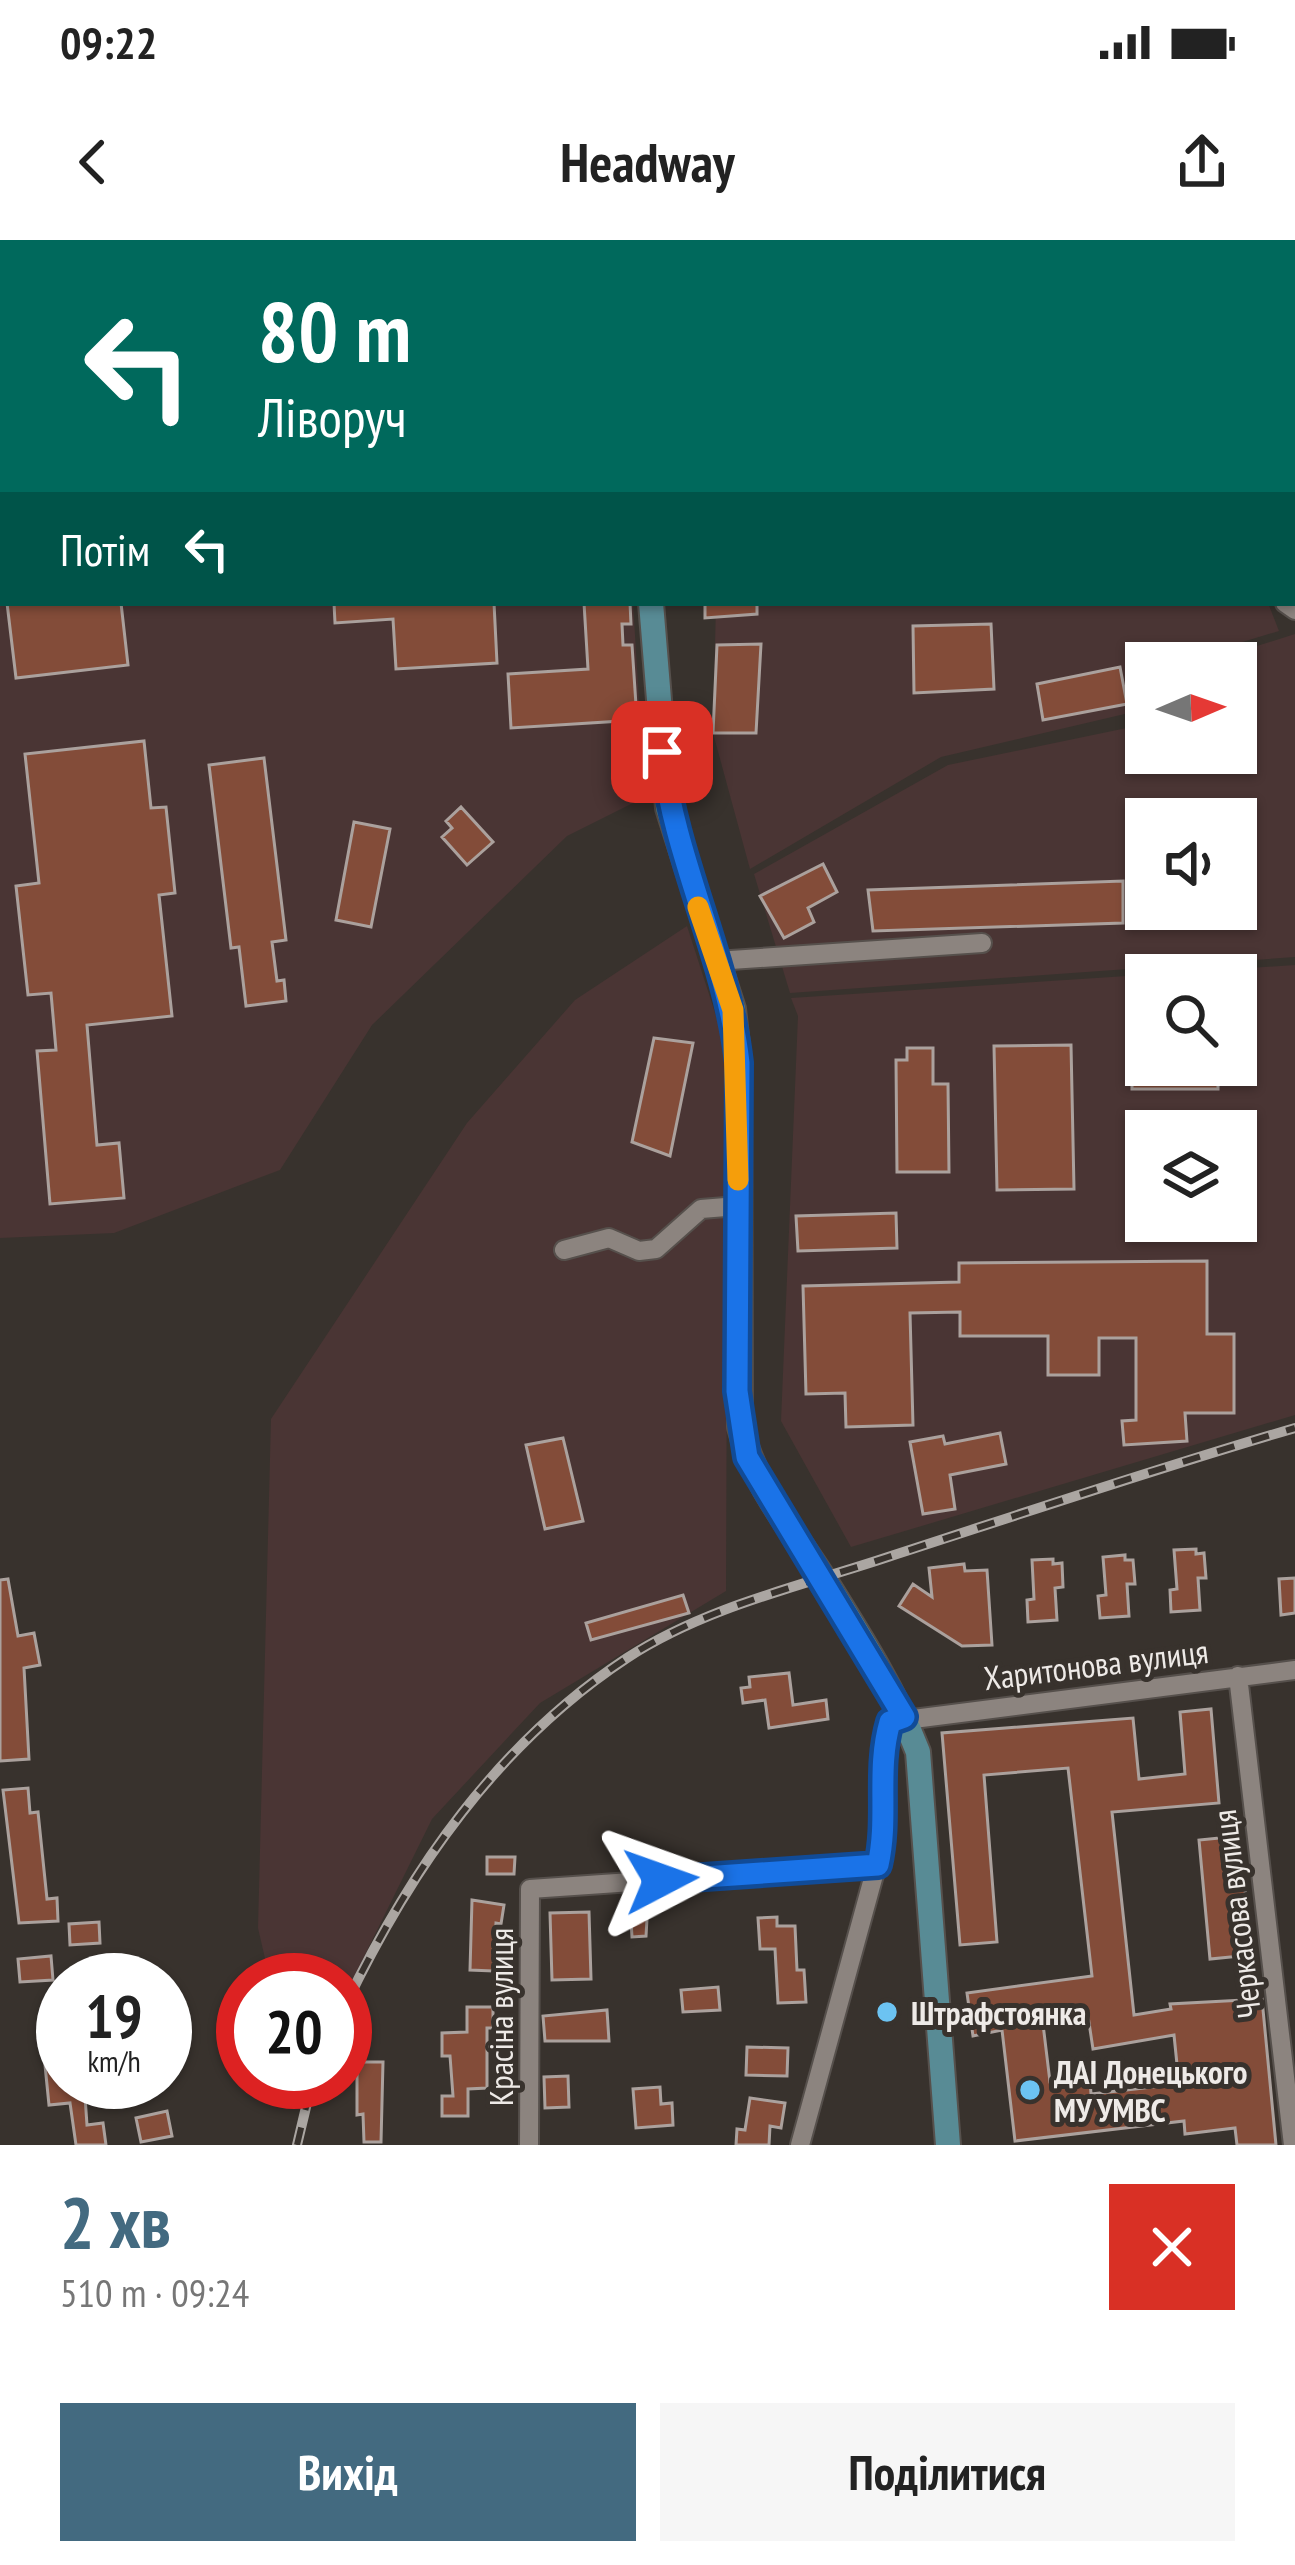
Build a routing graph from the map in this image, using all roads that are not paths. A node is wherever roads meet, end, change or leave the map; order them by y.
1 (651, 606) edge
2 (982, 943) dead end
3 (716, 961) junction
4 (738, 1206) junction
5 (564, 1250) dead end
6 (1295, 1670) edge
7 (1238, 1676) junction
8 (904, 1717) junction
9 (878, 1865) junction
10 (529, 2145) edge
11 (800, 2145) edge
12 (948, 2145) edge
13 (1293, 2145) edge

1 - 3 main road
2 - 3 street
3 - 4 main road
4 - 5 street
4 - 8 main road
6 - 7 street, Харитонова вулиця
7 - 8 street, Харитонова вулиця
7 - 13 street, Черкасова вулиця
8 - 9 street
8 - 12 main road
9 - 10 street, Красіна вулиця
9 - 11 street

